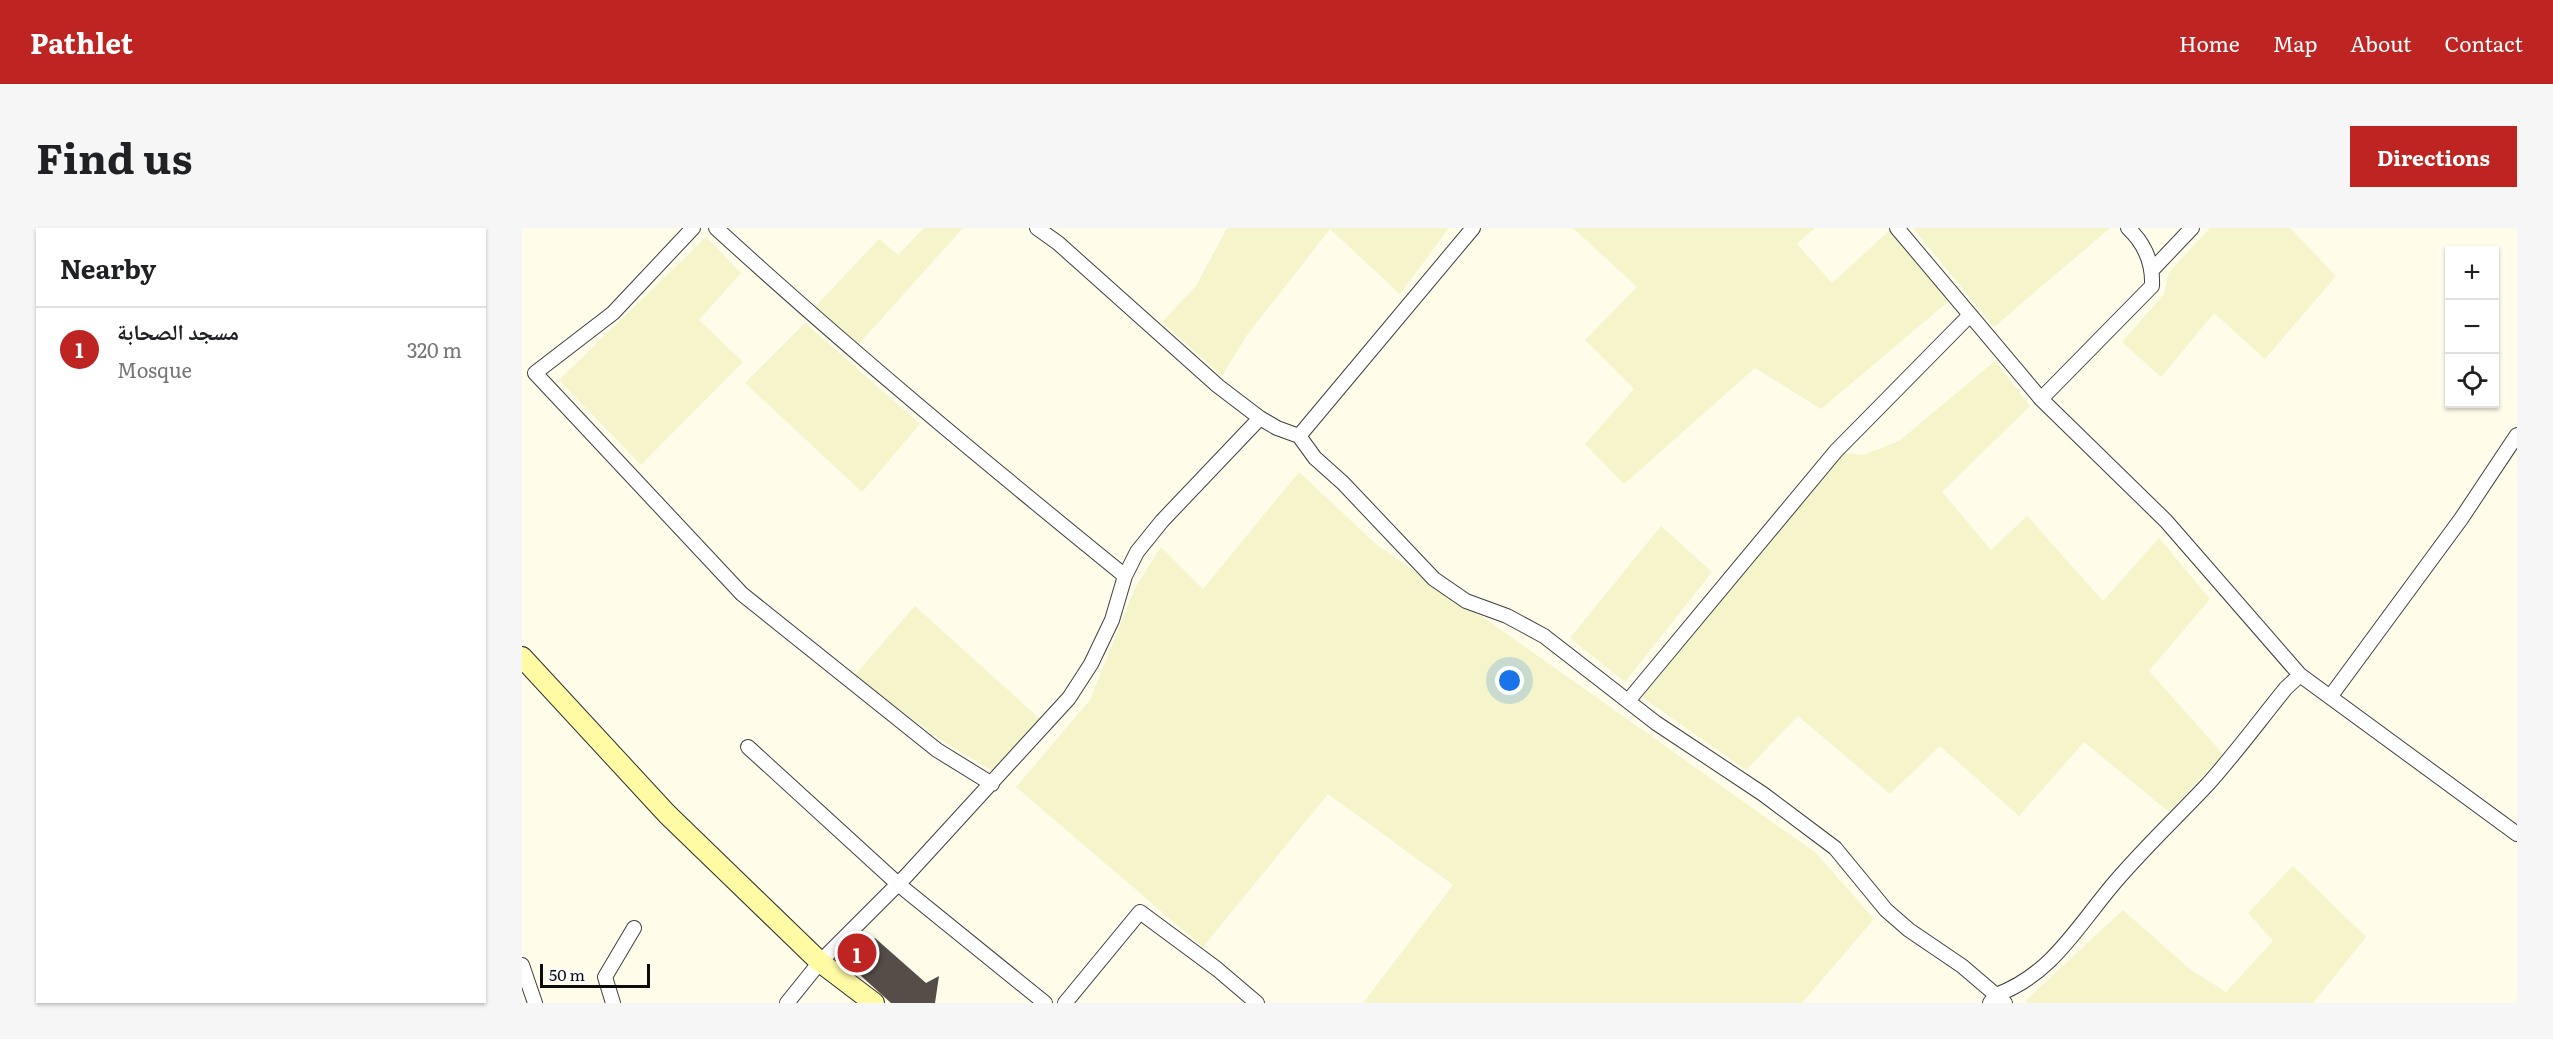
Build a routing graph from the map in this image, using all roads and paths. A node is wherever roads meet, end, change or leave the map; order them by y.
1 (693, 228) edge
2 (716, 228) edge
3 (1037, 228) edge
4 (1473, 228) edge
5 (1897, 228) edge
6 (2128, 228) edge
7 (2192, 228) edge
8 (2153, 270) junction
9 (1970, 315) junction
10 (2041, 399) junction
11 (1260, 418) junction
12 (2517, 435) edge
13 (1299, 436) junction
14 (1125, 576) junction
15 (522, 657) edge
16 (2300, 675) junction
17 (2331, 697) junction
18 (1628, 702) junction
19 (748, 747) dead end
20 (992, 784) junction
21 (2517, 834) edge
22 (898, 884) junction
23 (634, 928) dead end
24 (819, 962) junction
25 (522, 965) edge
26 (1997, 1000) edge
27 (535, 1003) edge
28 (613, 1003) edge
29 (788, 1003) edge
30 (874, 1003) edge
31 (1045, 1003) edge
32 (1065, 1003) edge
33 (1257, 1003) edge

1 - 20 street
2 - 14 street
3 - 11 street
4 - 13 street
5 - 9 street
6 - 8 street
7 - 8 street
8 - 10 street
9 - 10 street
9 - 18 street
10 - 16 street
11 - 13 street
11 - 14 street
12 - 17 street
13 - 18 street
14 - 20 street
15 - 24 street
16 - 17 street
16 - 26 street
17 - 21 street
18 - 26 street
19 - 22 street
20 - 22 street
22 - 24 street
22 - 31 street
23 - 28 street
24 - 29 street
24 - 30 street
25 - 27 street
32 - 33 street

